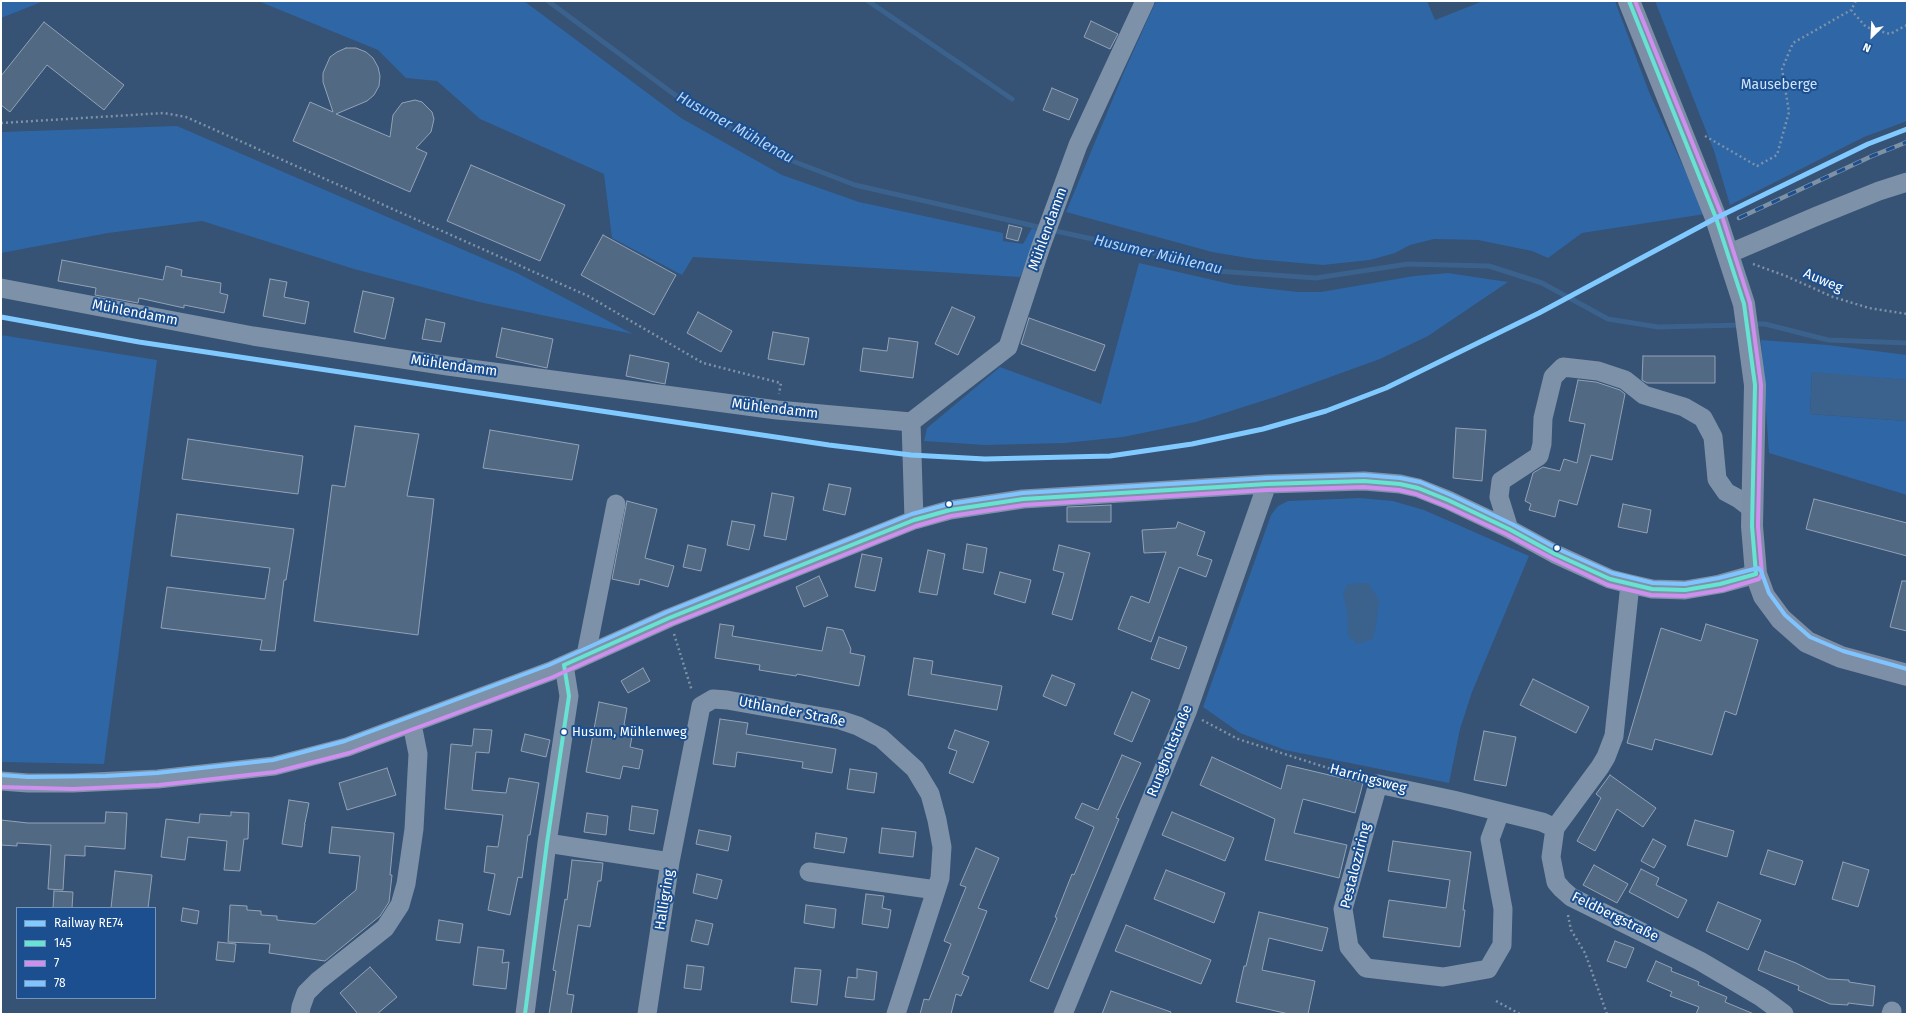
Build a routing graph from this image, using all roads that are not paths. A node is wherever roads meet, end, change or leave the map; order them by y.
1 (1145, 1) edge
2 (1629, 1) edge
3 (1907, 182) edge
4 (1732, 264) junction
5 (1, 288) edge
6 (911, 422) junction
7 (1268, 484) junction
8 (616, 504) dead end
9 (1752, 509) junction
10 (914, 520) junction
11 (1509, 529) junction
12 (1756, 574) junction
13 (1630, 584) junction
14 (586, 654) junction
15 (564, 665) junction
16 (1907, 675) edge
17 (412, 724) junction
18 (1, 781) edge
19 (1378, 784) joint
20 (1500, 812) junction
21 (1555, 828) junction
22 (547, 843) junction
23 (670, 862) junction
24 (809, 872) dead end
25 (936, 890) junction
26 (300, 1014) edge
27 (525, 1014) edge
28 (646, 1014) edge
29 (896, 1014) edge
30 (1063, 1014) edge
31 (1784, 1014) edge

1 - 6 street, Mühlendamm
2 - 4 main road
3 - 4 street
4 - 9 main road
5 - 6 street, Mühlendamm
6 - 10 street
7 - 10 street
7 - 11 street
7 - 30 street, Rungholtstraße
8 - 14 street
9 - 11 street
9 - 12 main road
10 - 14 street
11 - 13 street
12 - 13 street
12 - 16 main road
13 - 21 street, Feldbergstraße
14 - 15 street
15 - 17 street
15 - 22 street
17 - 18 street
17 - 26 street
19 - 20 street, Harringsweg
19 - 20 street, Pestalozziring
20 - 21 street, Harringsweg
21 - 31 street, Feldbergstraße
22 - 23 street, Halligring
22 - 27 street
23 - 25 street, Uthlander Straße
23 - 28 street, Halligring
24 - 25 street
25 - 29 street, Uthlander Straße

